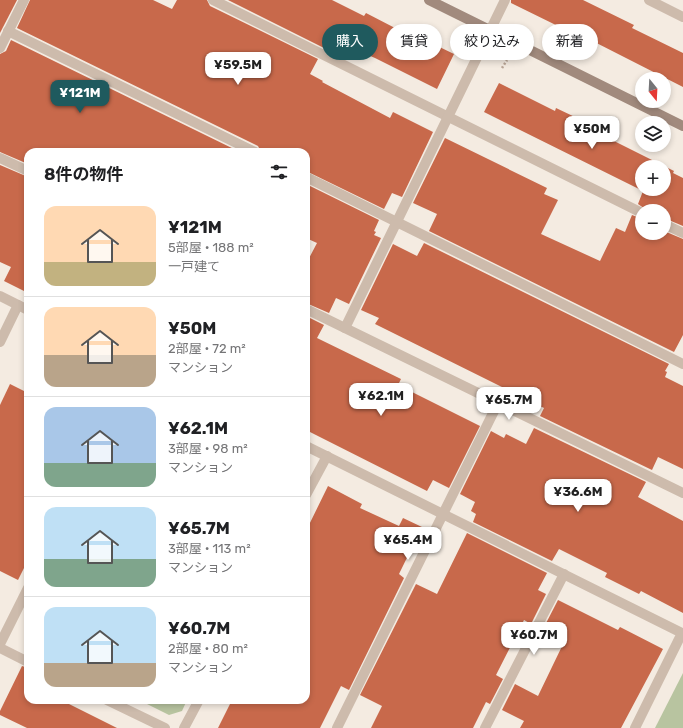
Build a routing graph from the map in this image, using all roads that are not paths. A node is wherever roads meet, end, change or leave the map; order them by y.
1 (24, 0) edge
2 (213, 0) edge
3 (429, 0) edge
4 (505, 0) edge
5 (649, 0) edge
6 (683, 17) edge
7 (477, 24) edge
8 (494, 24) edge
9 (8, 31) junction
10 (0, 48) edge
11 (534, 52) edge
12 (477, 60) edge
13 (449, 117) junction
14 (683, 126) edge
15 (247, 148) edge
16 (0, 158) edge
17 (24, 169) edge
18 (310, 179) edge
19 (635, 210) edge
20 (397, 222) junction
21 (671, 227) edge
22 (683, 233) edge
23 (0, 296) edge
24 (18, 305) junction
25 (24, 308) edge
26 (310, 311) edge
27 (345, 328) junction
28 (0, 342) edge
29 (683, 364) edge
30 (498, 403) junction
31 (310, 448) edge
32 (327, 456) junction
33 (310, 488) edge
34 (683, 493) edge
35 (444, 513) junction
36 (564, 574) junction
37 (24, 596) edge
38 (0, 644) edge
39 (0, 648) edge
40 (24, 660) edge
41 (115, 704) edge
42 (197, 704) edge
43 (165, 728) edge
44 (184, 728) edge
45 (337, 728) edge
46 (485, 728) edge
47 (635, 728) edge

1 - 9 street
2 - 13 street
3 - 7 street
4 - 8 street
5 - 6 street
9 - 10 street
9 - 15 street
11 - 14 street
12 - 13 street
13 - 19 street
13 - 20 street
16 - 17 street
18 - 20 street
20 - 27 street
20 - 29 street
21 - 22 street
23 - 24 street
24 - 25 street
24 - 28 street
26 - 27 street
27 - 30 street
30 - 34 street
30 - 35 street
31 - 32 street
32 - 33 street
32 - 35 street
35 - 36 street
35 - 45 street
36 - 46 street
36 - 47 street
37 - 38 street
39 - 40 street
41 - 43 street
42 - 44 street

